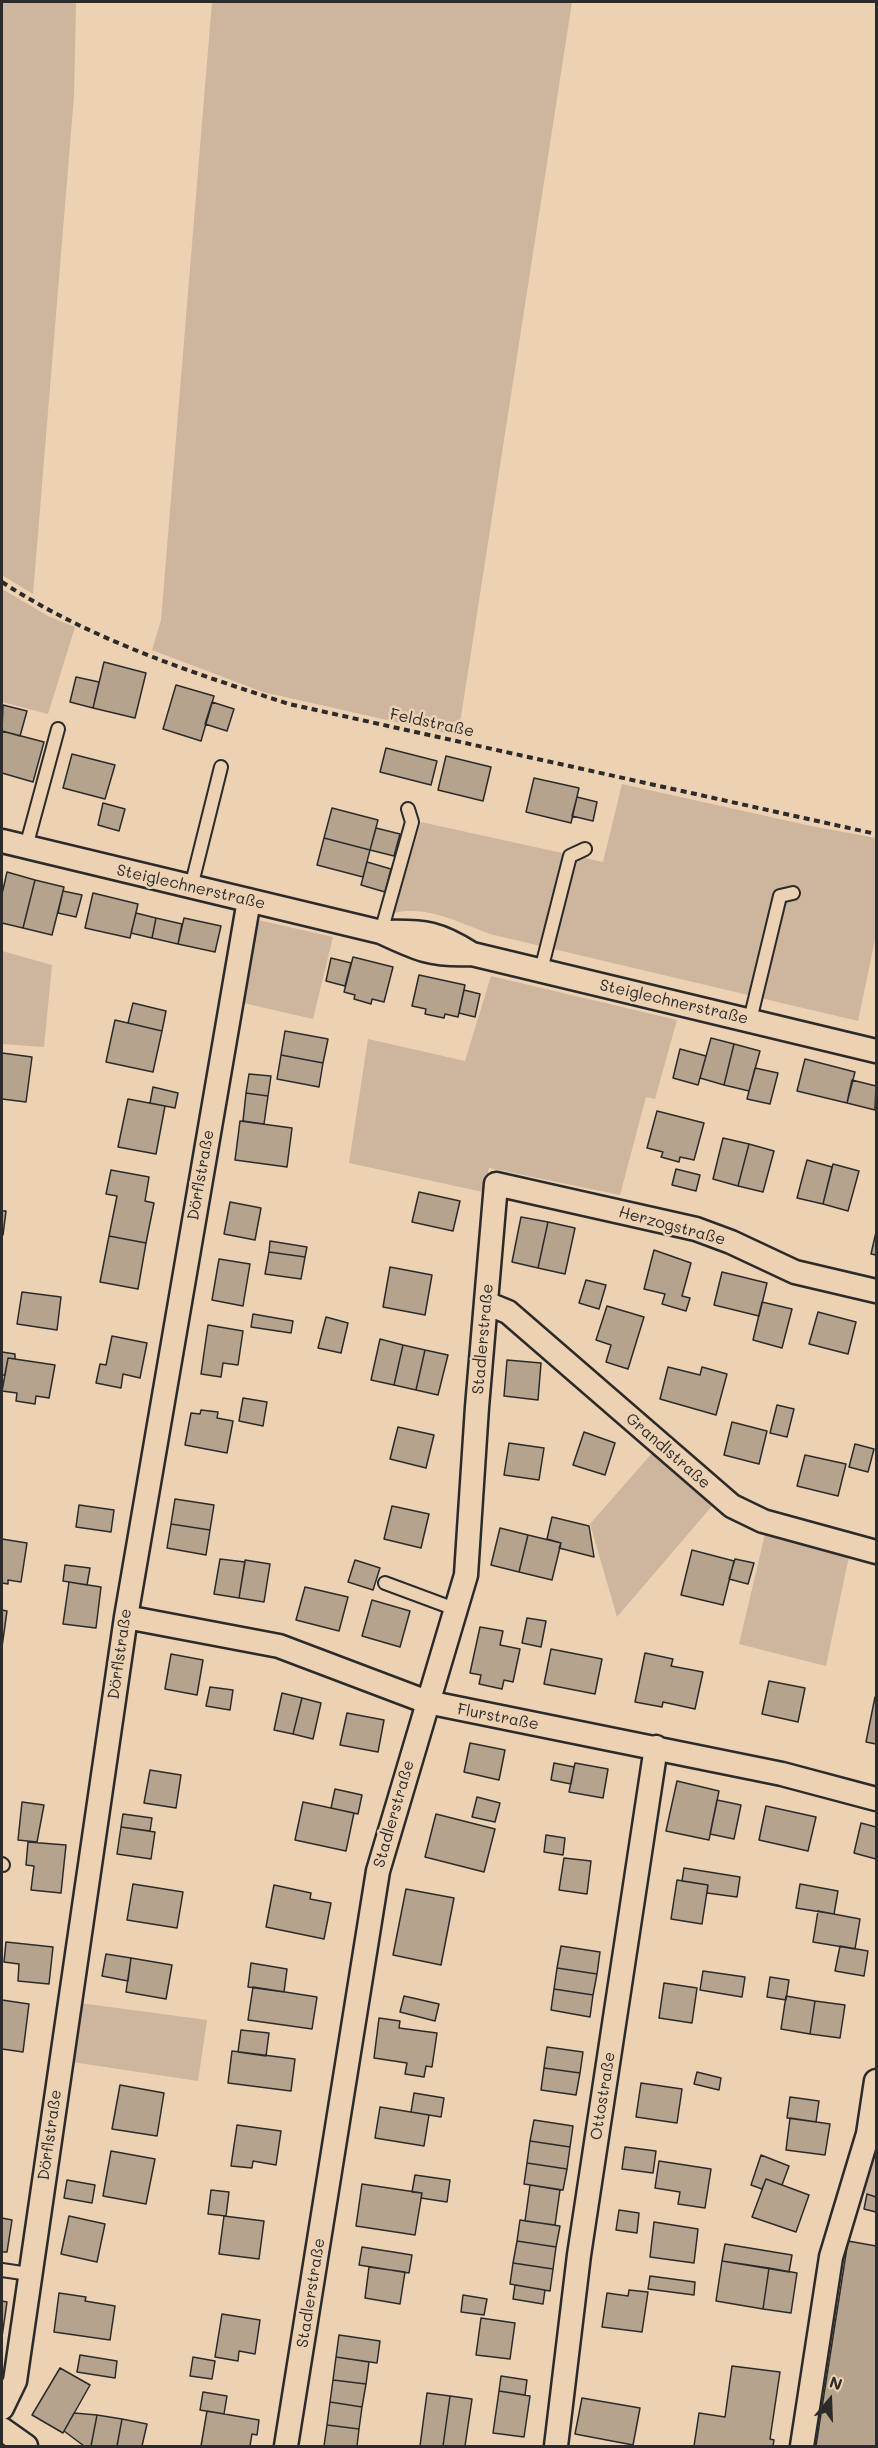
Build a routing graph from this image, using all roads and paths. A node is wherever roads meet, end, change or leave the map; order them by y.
1 (2, 582) edge
2 (58, 729) dead end
3 (221, 767) dead end
4 (408, 809) dead end
5 (876, 834) edge
6 (2, 841) edge
7 (26, 847) junction
8 (585, 849) dead end
9 (191, 887) junction
10 (793, 893) dead end
11 (249, 900) junction
12 (381, 932) junction
13 (541, 970) junction
14 (750, 1020) junction
15 (876, 1051) edge
16 (496, 1184) joint
17 (876, 1291) edge
18 (486, 1303) junction
19 (876, 1552) edge
20 (385, 1583) dead end
21 (455, 1609) junction
22 (126, 1617) junction
23 (427, 1702) junction
24 (656, 1747) junction
25 (876, 1799) edge
26 (876, 2081) edge
27 (2, 2270) edge
28 (29, 2274) junction
29 (2, 2408) edge
30 (2, 2429) edge
31 (26, 2446) edge
32 (286, 2446) edge
33 (556, 2446) edge
34 (802, 2446) edge

1 - 5 path, Feldstraße
2 - 7 lane
3 - 9 lane
4 - 12 lane
6 - 7 street, Steiglechnerstraße
7 - 9 street, Steiglechnerstraße
8 - 13 lane
9 - 11 street, Steiglechnerstraße
10 - 14 lane
11 - 12 street, Steiglechnerstraße
11 - 22 street, Dörflstraße
12 - 13 street, Steiglechnerstraße
13 - 14 street, Steiglechnerstraße
14 - 15 street, Steiglechnerstraße
16 - 17 street, Herzogstraße
16 - 18 street, Stadlerstraße
18 - 19 street, Grandlstraße
18 - 21 street, Stadlerstraße
20 - 21 lane
21 - 23 street, Stadlerstraße
22 - 23 street, Flurstraße
22 - 28 street, Dörflstraße
23 - 24 street, Flurstraße
23 - 32 street, Stadlerstraße
24 - 25 street, Flurstraße
24 - 33 street, Ottostraße
26 - 34 street
27 - 28 lane
28 - 29 street, Dörflstraße
30 - 31 street

